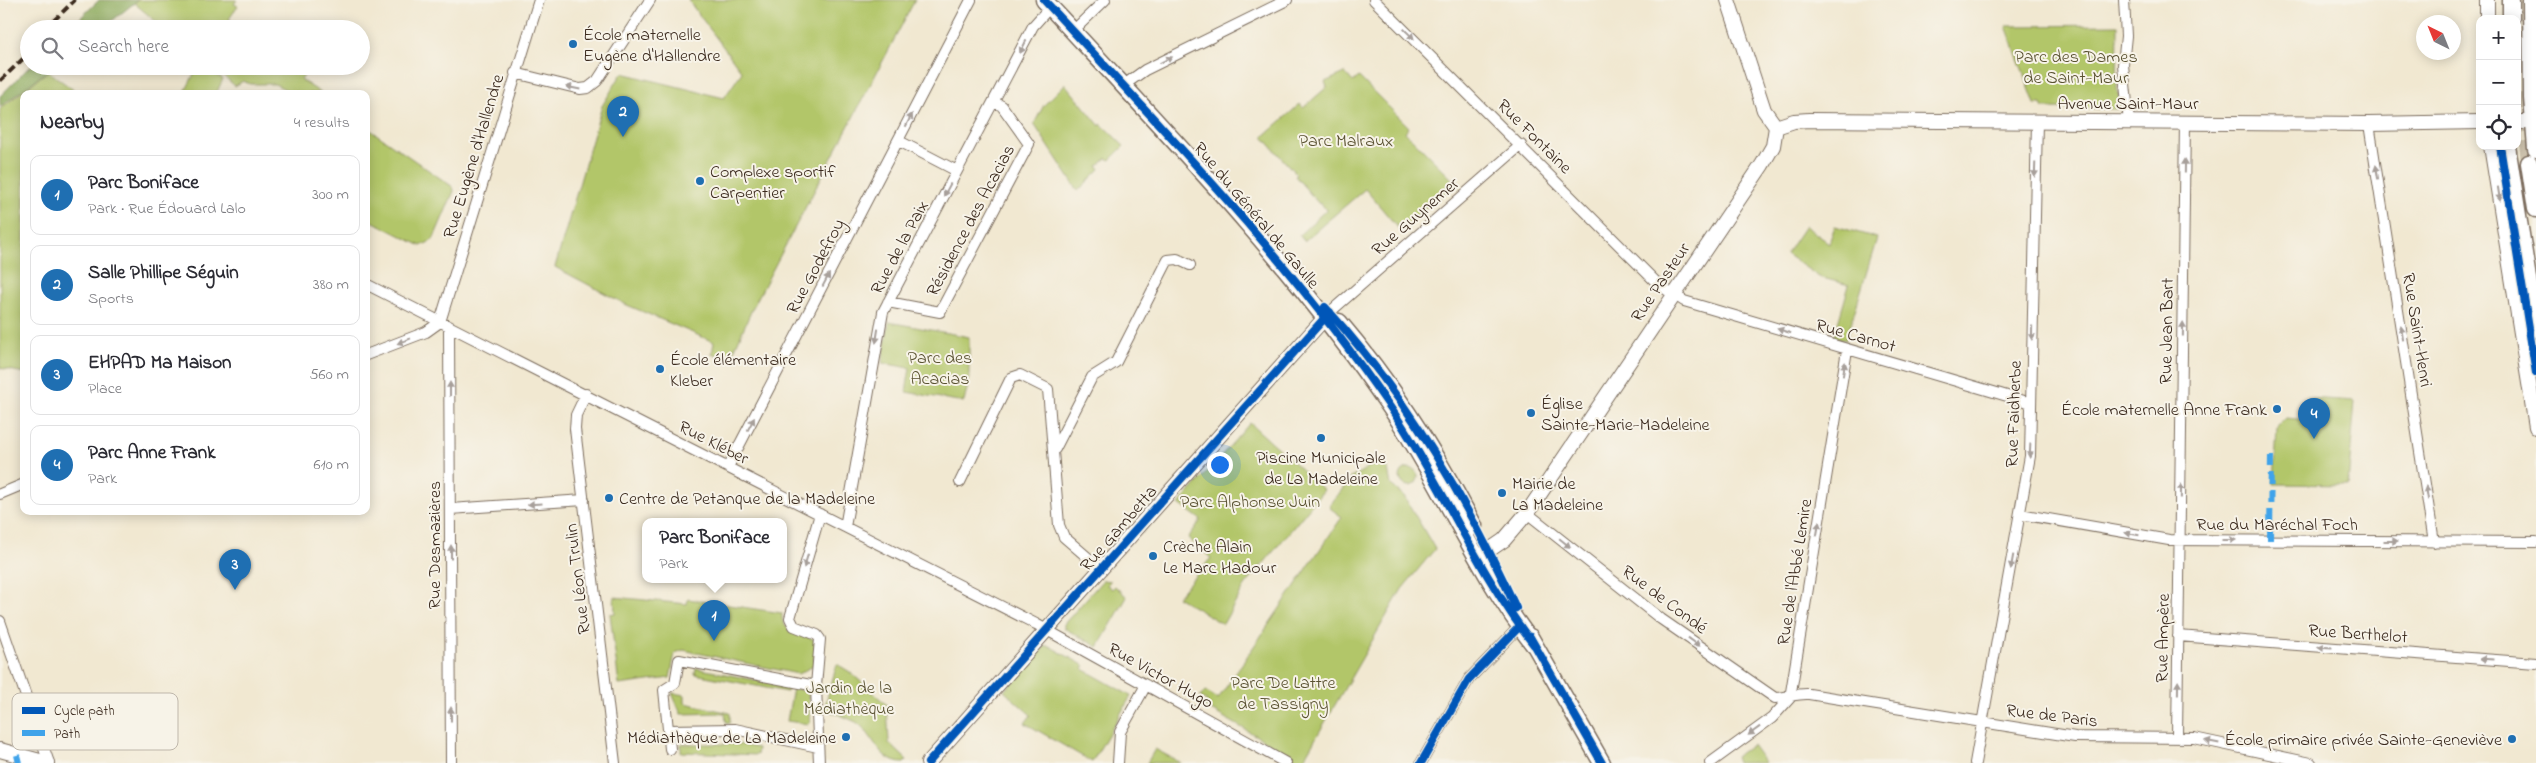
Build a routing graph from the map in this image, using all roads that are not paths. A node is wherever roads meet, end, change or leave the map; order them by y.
1 (539, 0) edge
2 (650, 0) edge
3 (971, 0) edge
4 (1105, 0) edge
5 (1287, 0) edge
6 (1374, 0) edge
7 (1728, 0) edge
8 (2124, 0) edge
9 (2487, 0) edge
10 (2502, 0) edge
11 (2511, 0) edge
12 (2522, 0) edge
13 (2531, 0) edge
14 (1047, 3) edge
15 (2487, 15) edge
16 (2503, 15) edge
17 (2511, 15) edge
18 (1073, 31) junction
19 (515, 73) junction
20 (1124, 85) junction
21 (2523, 93) tunnel mouth
22 (994, 102) junction
23 (2037, 121) junction
24 (2130, 122) junction
25 (2185, 122) junction
26 (2476, 122) edge
27 (2529, 122) edge
28 (2369, 124) junction
29 (1776, 127) junction
30 (899, 141) junction
31 (1521, 145) junction
32 (2492, 150) edge
33 (2508, 150) edge
34 (2528, 159) edge
35 (957, 171) junction
36 (2536, 209) edge
37 (1190, 265) dead end
38 (2536, 278) edge
39 (370, 286) edge
40 (1672, 296) junction
41 (888, 302) junction
42 (1327, 315) junction
43 (445, 324) junction
44 (2536, 328) edge
45 (1847, 350) junction
46 (370, 354) edge
47 (586, 394) junction
48 (2031, 403) junction
49 (2536, 427) edge
50 (1054, 450) junction
51 (728, 467) junction
52 (960, 482) dead end
53 (20, 486) edge
54 (0, 494) edge
55 (584, 500) junction
56 (450, 509) junction
57 (1527, 513) junction
58 (820, 514) junction
59 (2020, 514) junction
60 (845, 527) junction
61 (2180, 540) junction
62 (2434, 542) junction
63 (2536, 542) edge
64 (1483, 555) junction
65 (1101, 569) junction
66 (0, 621) edge
67 (1520, 626) junction
68 (1047, 630) junction
69 (2178, 636) junction
70 (1534, 645) junction
71 (2536, 663) edge
72 (816, 686) junction
73 (1146, 686) junction
74 (24, 693) edge
75 (1790, 698) junction
76 (1984, 722) junction
77 (668, 730) junction
78 (2177, 736) junction
79 (818, 747) junction
80 (670, 749) dead end
81 (0, 750) edge
82 (44, 750) edge
83 (18, 759) edge
84 (48, 763) edge
85 (451, 763) edge
86 (615, 763) edge
87 (819, 763) edge
88 (928, 763) edge
89 (1118, 763) edge
90 (1286, 763) edge
91 (1422, 763) edge
92 (1602, 763) edge
93 (1710, 763) edge
94 (1976, 763) edge
95 (2311, 763) edge

1 - 19 street, Rue Eugène d'Hallendre
2 -> 19 street
30 -> 3 street, Rue Godefroy
4 - 18 street
20 -> 5 street
6 -> 31 street, Rue Fontaine
7 - 29 street
8 - 24 street
9 - 15 street
10 - 16 main road
11 - 17 main road
12 - 21 main road
13 - 27 main road
14 - 18 main road, Rue du Général de Gaulle
14 -> 22 street, Rue de la Paix
18 - 20 main road, Rue du Général de Gaulle
19 - 43 street, Rue Eugène d'Hallendre
20 - 42 main road, Rue du Général de Gaulle
22 - 35 street, Rue de la Paix
22 - 41 street, Résidence des Acacias
23 - 24 street, Avenue Saint-Maur
23 - 29 street, Avenue Saint-Maur
23 -> 48 street, Rue Faidherbe
24 - 25 street, Avenue Saint-Maur
25 - 28 street, Avenue Saint-Maur
61 -> 25 street, Rue Jean Bart
26 - 28 street, Avenue Saint-Maur
27 - 34 main road
62 -> 28 street, Rue Saint-Henri
29 - 40 street, Rue Pasteur
30 - 35 street
51 -> 30 street, Rue Godefroy
31 - 40 street, Rue Fontaine
31 - 42 street, Rue Guynemer
32 -> 49 street
33 - 44 main road
34 - 36 main road
34 - 38 main road
35 -> 41 street, Rue de la Paix
37 - 50 street
39 - 43 street, Rue Kléber
45 -> 40 street, Rue Carnot
40 - 57 street, Rue Pasteur
41 -> 60 street, Rue de la Paix
42 - 64 main road, Rue du Général de Gaulle
42 - 65 street, Rue Gambetta
43 -> 46 street
43 - 47 street, Rue Kléber
56 -> 43 street, Rue Desmazières
45 - 48 street, Rue Carnot
75 -> 45 street, Rue de l'Abbé Lemire
47 - 51 street, Rue Kléber
47 - 55 street, Rue Léon Trulin
48 -> 59 street, Rue Faidherbe
50 - 52 street
50 - 65 street
51 - 58 street, Rue Kléber
53 - 54 street
55 -> 56 street
55 - 86 street, Rue Léon Trulin
85 -> 56 street, Rue Desmazières
57 - 64 street, Rue Pasteur
57 -> 75 street, Rue de Condé
58 - 60 street, Rue Kléber
58 -> 72 street
61 -> 59 street, Rue du Maréchal Foch
59 -> 76 street, Rue Faidherbe
60 - 68 street, Rue Kléber
61 -> 62 street, Rue du Maréchal Foch
61 - 69 street, Rue Ampère
62 - 63 street, Rue du Maréchal Foch
64 - 67 main road, Rue du Général de Gaulle
64 - 70 main road, Rue du Général de Gaulle
65 - 68 street, Rue Gambetta
66 - 74 street
67 - 70 main road, Rue du Général de Gaulle
67 - 91 street
68 - 73 street, Rue Victor Hugo
68 - 88 street, Rue Gambetta
71 -> 69 street, Rue Berthelot
78 -> 69 street, Rue Ampère
70 - 92 main road, Rue du Général de Gaulle
72 - 77 street
72 - 79 street
73 - 89 street
73 - 90 street, Rue Victor Hugo
75 - 76 street, Rue de Paris
75 -> 93 street
76 - 78 street, Rue de Paris
76 - 94 street, Rue Faidherbe
77 - 79 street
77 - 80 street
95 -> 78 street, Rue de Paris
79 - 87 street
81 - 83 street
82 - 84 street
83 - 84 street

